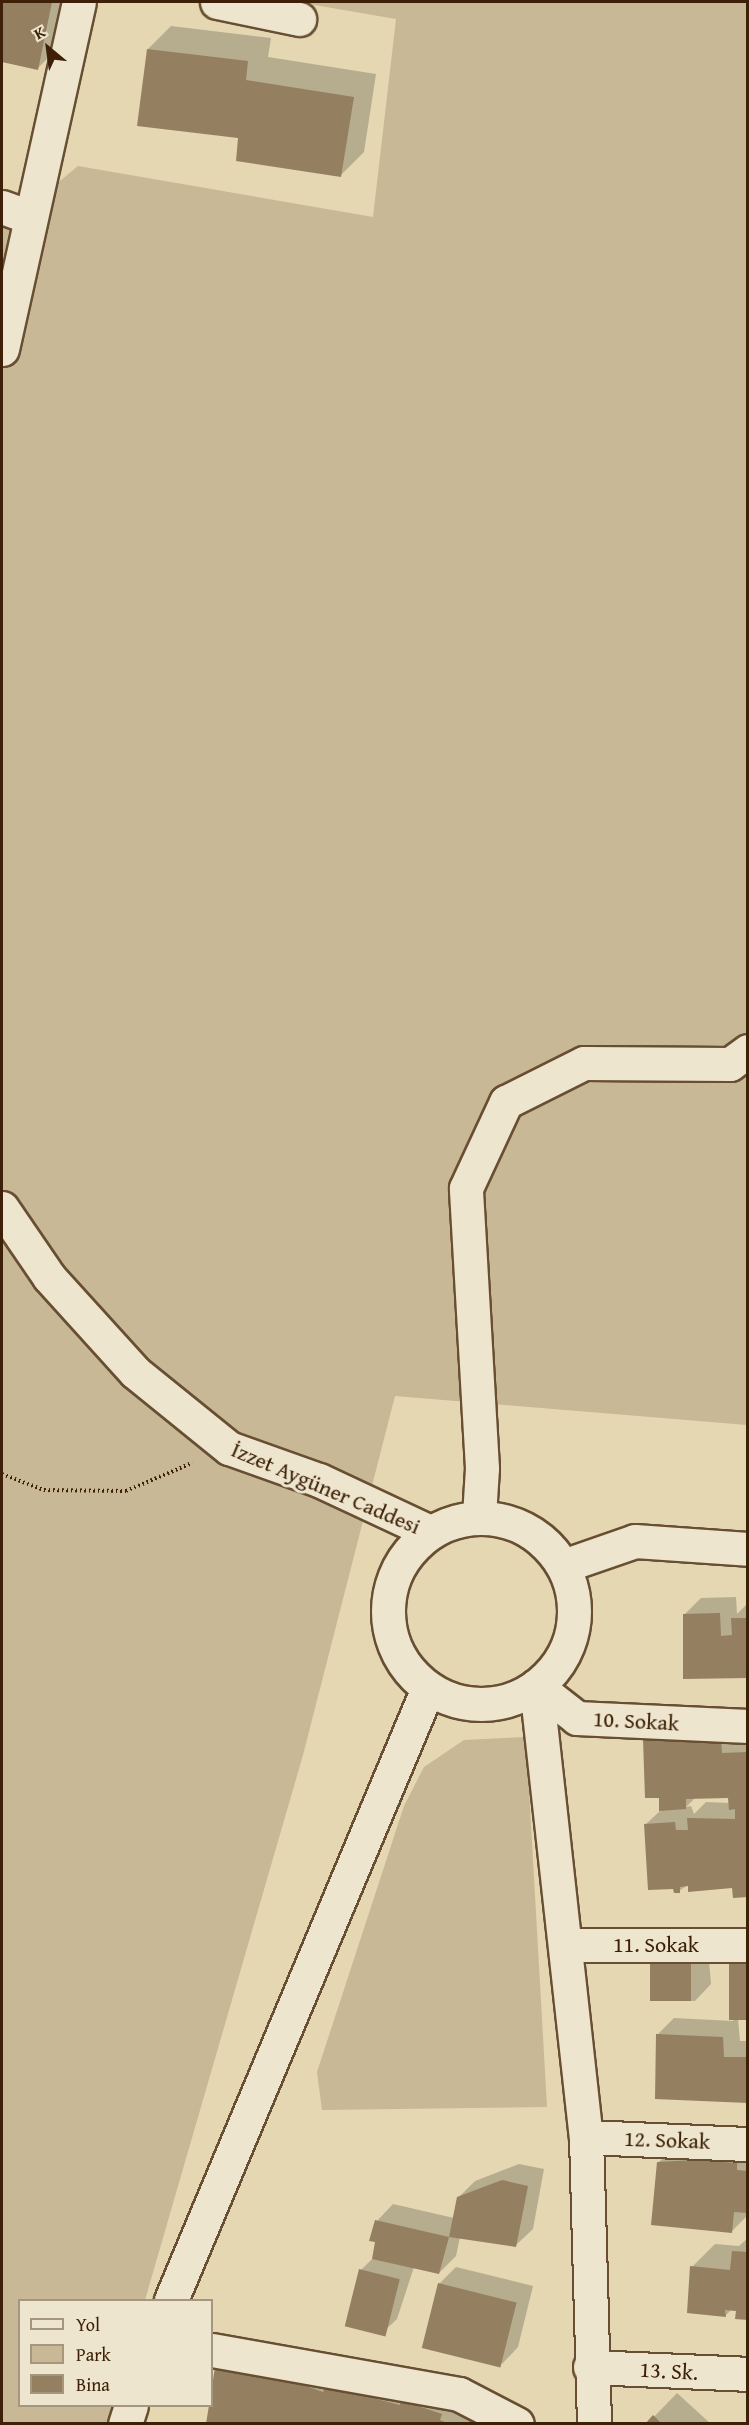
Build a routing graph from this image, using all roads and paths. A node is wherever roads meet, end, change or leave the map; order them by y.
1 (79, 2) edge
2 (217, 2) edge
3 (299, 19) dead end
4 (16, 212) edge
5 (2, 349) edge
6 (747, 1051) edge
7 (2, 1208) edge
8 (229, 1448) junction
9 (2, 1474) edge
10 (479, 1517) junction
11 (430, 1532) junction
12 (747, 1550) edge
13 (563, 1566) junction
14 (536, 1686) junction
15 (428, 1688) junction
16 (747, 1726) edge
17 (747, 1944) edge
18 (565, 1945) junction
19 (586, 2137) junction
20 (747, 2144) edge
21 (172, 2299) edge
22 (213, 2350) edge
23 (590, 2367) junction
24 (747, 2374) edge
25 (131, 2407) edge
26 (125, 2424) edge
27 (517, 2424) edge
28 (594, 2424) edge

1 - 4 street
2 - 3 street
4 - 5 street
6 - 10 street
7 - 8 street, İzzet Aygüner Caddesi
8 - 9 path
8 - 11 street, İzzet Aygüner Caddesi
10 - 11 street
10 - 13 street
11 - 15 street
12 - 13 street
13 - 14 street
14 - 15 street
14 - 16 street, 10. Sokak
14 - 18 street
15 - 21 street
17 - 18 street, 11. Sokak
18 - 19 street
19 - 20 street, 12. Sokak
19 - 23 street
22 - 27 street
23 - 24 street, 13. Sk.
23 - 28 street
25 - 26 street

